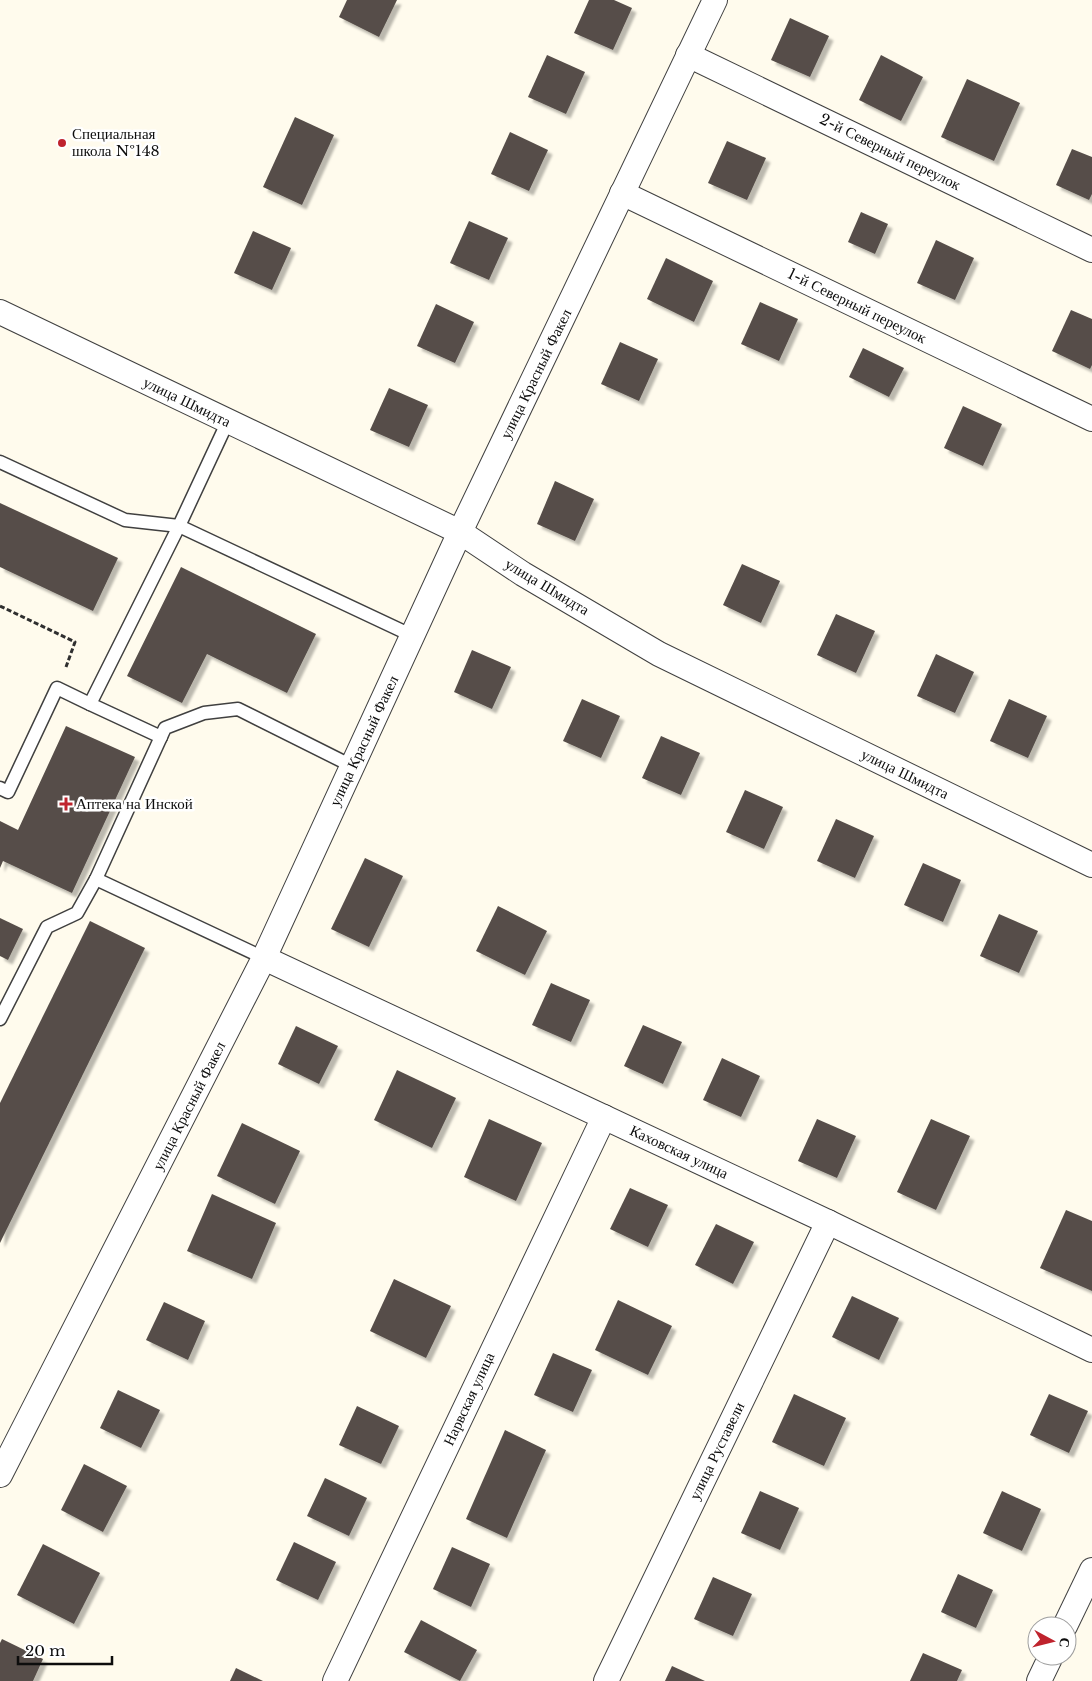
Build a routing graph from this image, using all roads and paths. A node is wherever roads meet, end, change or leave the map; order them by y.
1 (715, 0) edge
2 (688, 55) junction
3 (622, 193) junction
4 (1092, 250) edge
5 (0, 312) edge
6 (1092, 419) edge
7 (228, 421) junction
8 (0, 462) edge
9 (179, 526) junction
10 (460, 532) junction
11 (0, 606) edge
12 (413, 636) junction
13 (57, 688) junction
14 (90, 704) junction
15 (161, 736) junction
16 (352, 766) junction
17 (0, 788) edge
18 (1092, 866) edge
19 (96, 879) junction
20 (264, 958) junction
21 (0, 1019) edge
22 (604, 1117) junction
23 (828, 1222) junction
24 (1092, 1350) edge
25 (0, 1475) edge
26 (1092, 1570) edge
27 (1070, 1616) edge
28 (1046, 1666) edge
29 (335, 1681) edge
30 (606, 1681) edge
31 (1039, 1681) edge

1 - 2 street, улица Красный Факел
2 - 3 street, улица Красный Факел
2 - 4 street, 2-й Северный переулок
3 - 6 street, 1-й Северный переулок
3 - 10 street, улица Красный Факел
5 - 7 street, улица Шмидта
7 - 9 lane
7 - 10 street, улица Шмидта
8 - 9 lane
9 - 12 lane
9 - 14 lane
10 - 12 street, улица Красный Факел
10 - 18 street, улица Шмидта
11 - 13 path
12 - 16 street, улица Красный Факел
13 - 14 lane
13 - 17 lane
14 - 15 lane
15 - 16 lane
15 - 19 lane
16 - 20 street, улица Красный Факел
19 - 20 lane
19 - 21 lane
20 - 22 street, Каховская улица
20 - 25 street, улица Красный Факел
22 - 23 street, Каховская улица
22 - 29 street, Нарвская улица
23 - 24 street, Каховская улица
23 - 30 street, улица Руставели
26 - 27 street
28 - 31 street

